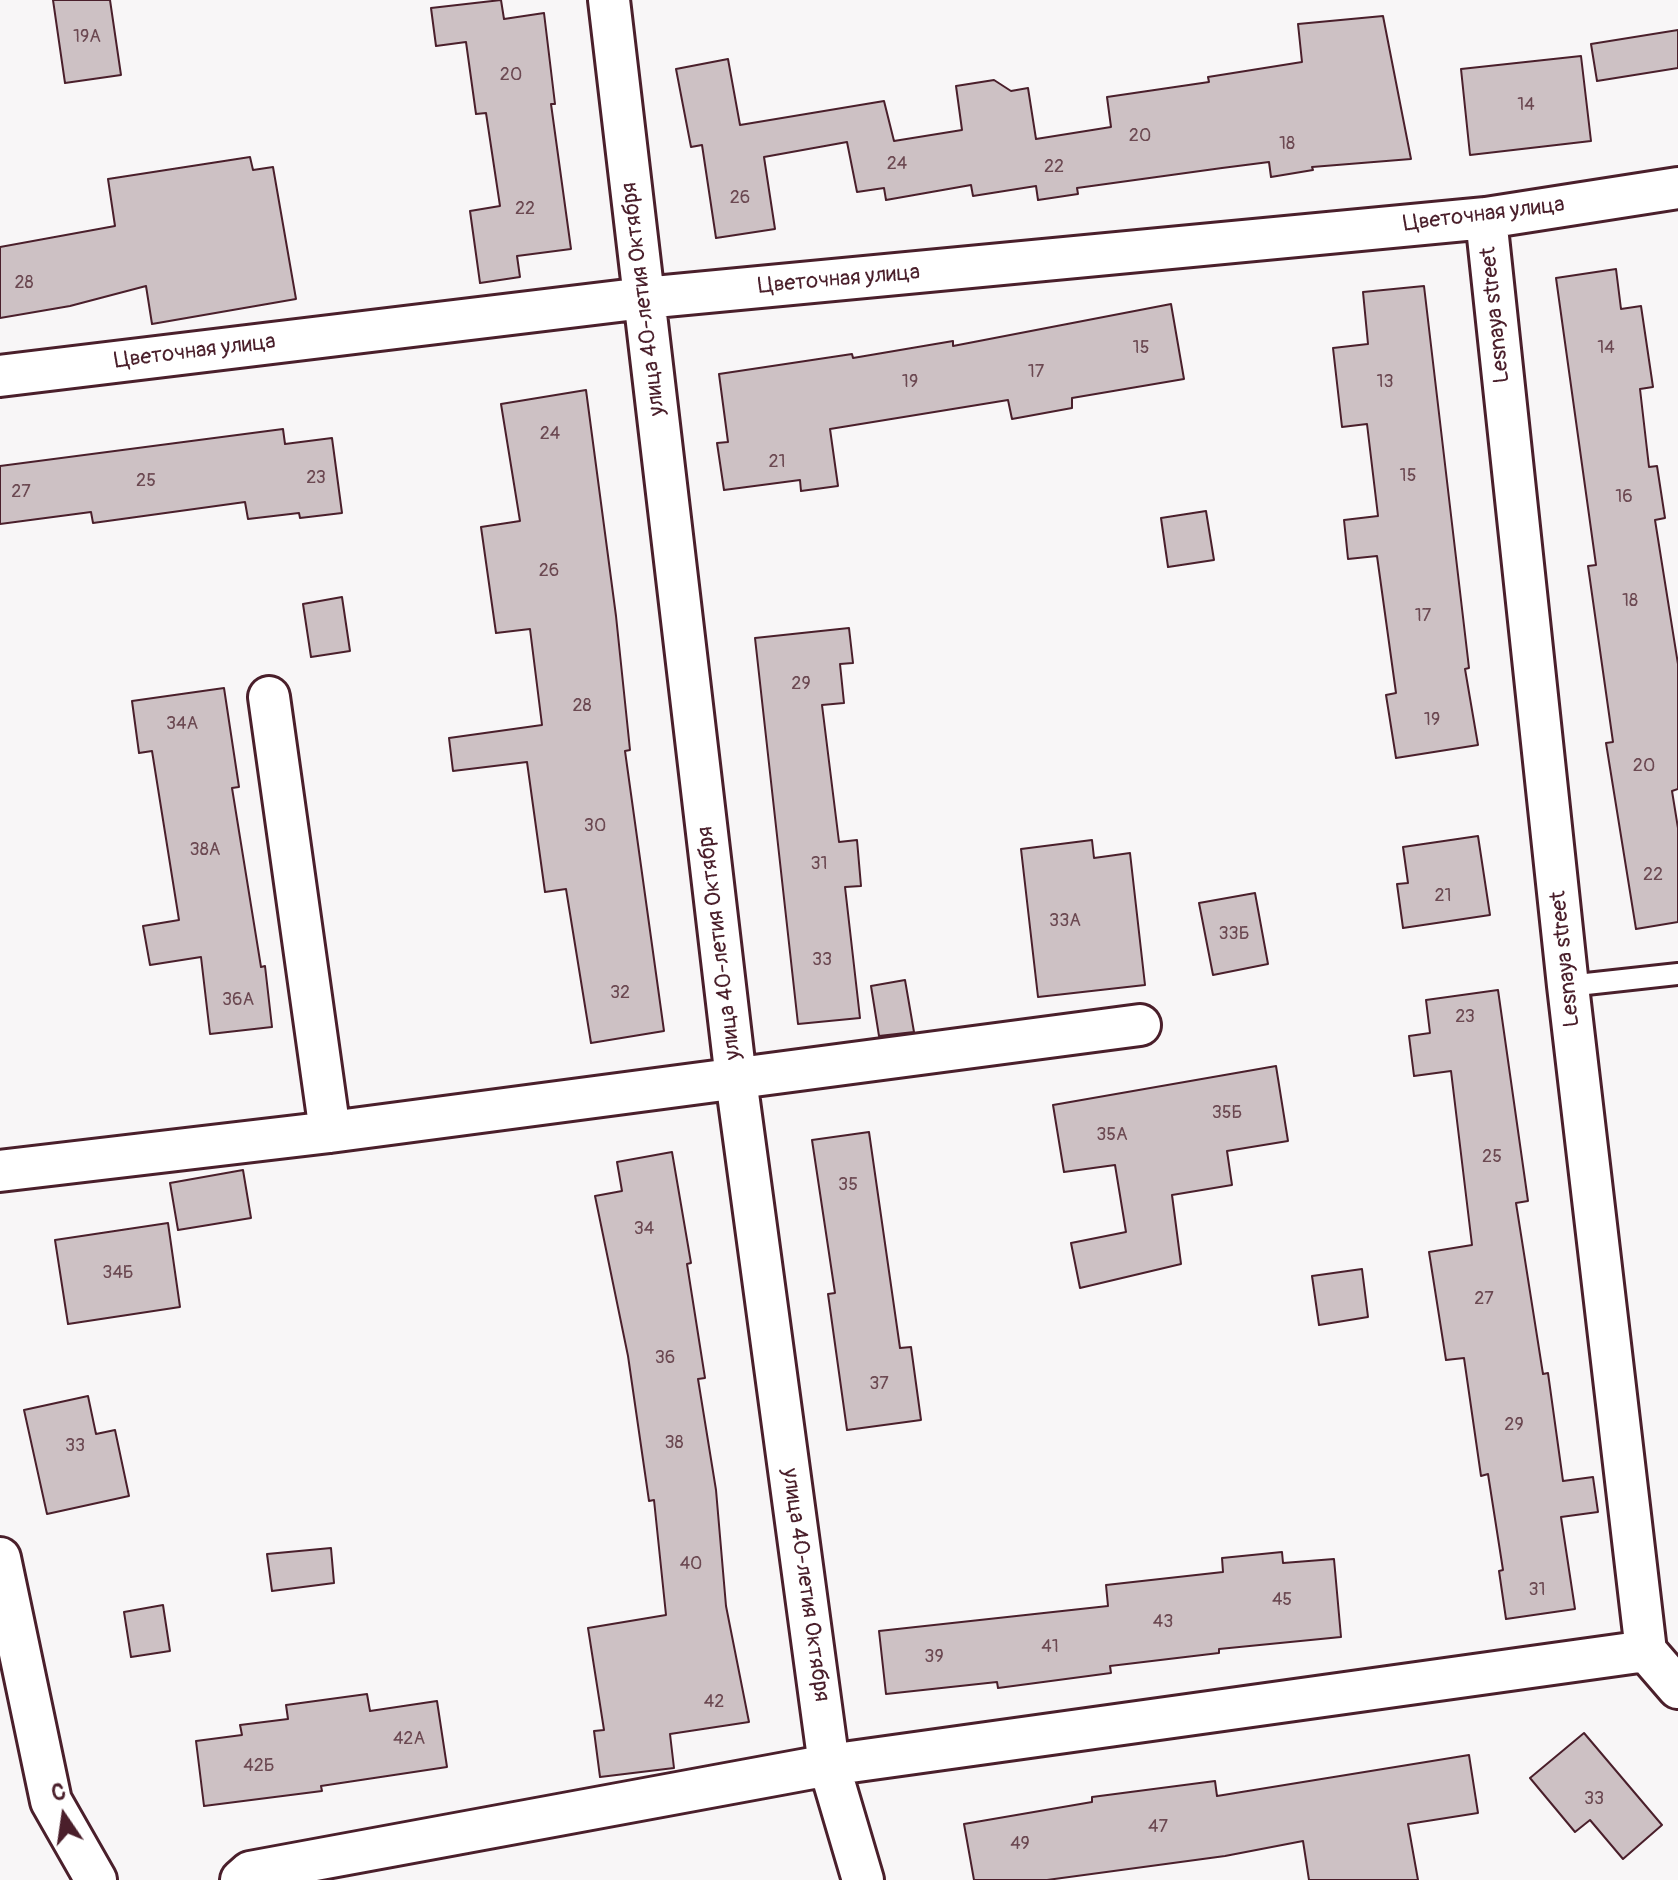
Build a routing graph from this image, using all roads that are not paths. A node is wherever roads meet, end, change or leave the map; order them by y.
1 (609, 0) edge
2 (1678, 188) edge
3 (1486, 218) junction
4 (644, 298) junction
5 (0, 376) edge
6 (269, 697) dead end
7 (1678, 974) edge
8 (1568, 986) junction
9 (1140, 1025) dead end
10 (736, 1079) junction
11 (330, 1132) junction
12 (0, 1171) edge
13 (0, 1558) edge
14 (1646, 1651) junction
15 (1678, 1688) edge
16 (829, 1765) junction
17 (96, 1880) edge
18 (241, 1880) edge
19 (863, 1880) edge

1 - 4 street, улица 40-летия Октября
2 - 3 street, Цветочная улица
3 - 4 street, Цветочная улица
3 - 8 street, Lesnaya street
4 - 5 street, Цветочная улица
4 - 10 street, улица 40-летия Октября
6 - 11 street
7 - 8 lane
8 - 14 street, Lesnaya street
9 - 10 street
10 - 11 street
10 - 16 street, улица 40-летия Октября
11 - 12 street
13 - 17 street
14 - 15 street
14 - 16 street
16 - 18 street
16 - 19 street, улица 40-летия Октября

